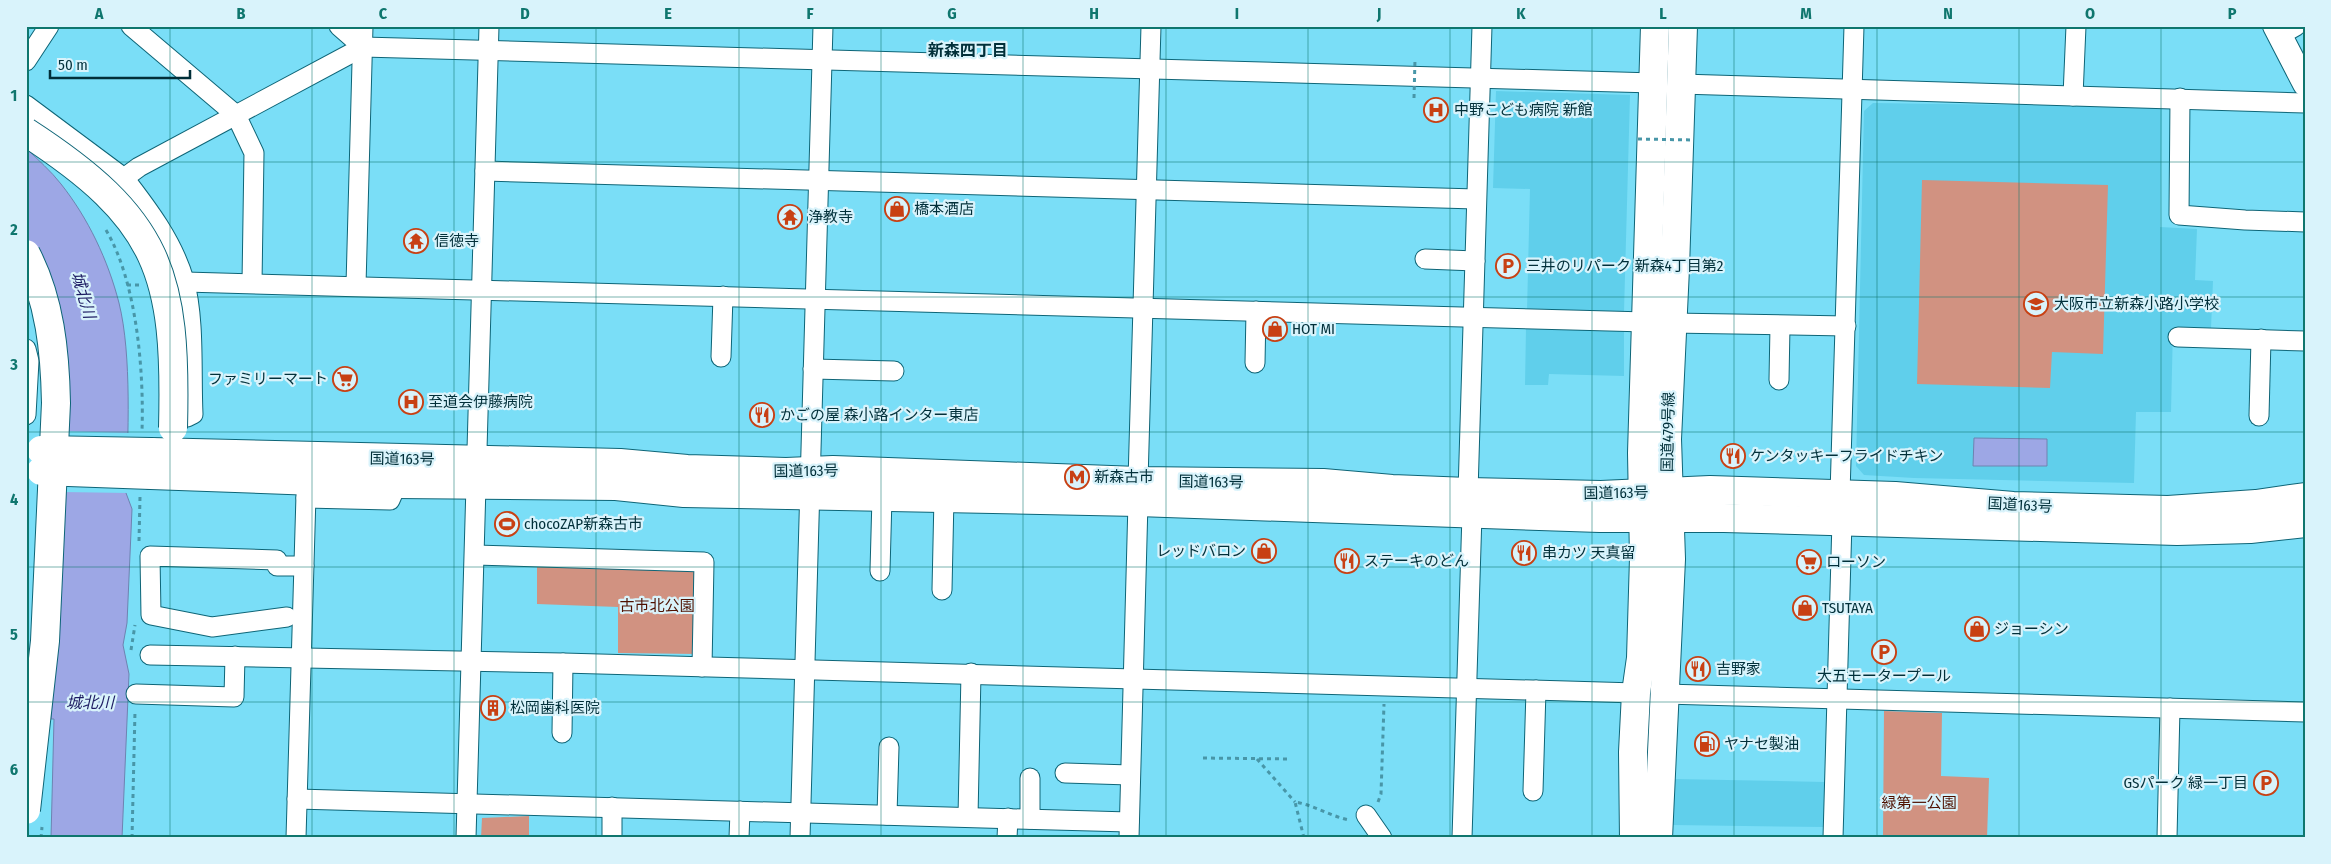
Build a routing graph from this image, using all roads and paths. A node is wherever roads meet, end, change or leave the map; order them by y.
1 (49, 26) edge
2 (130, 26) edge
3 (339, 26) edge
4 (363, 26) edge
5 (489, 26) edge
6 (823, 26) edge
7 (1151, 26) edge
8 (1482, 26) edge
9 (1656, 26) edge
10 (1682, 26) edge
11 (1854, 26) edge
12 (2076, 26) edge
13 (2284, 29) edge
14 (363, 46) junction
15 (488, 50) junction
16 (1415, 59) dead end
17 (822, 60) junction
18 (26, 61) edge
19 (1149, 69) junction
20 (1481, 78) junction
21 (1654, 83) junction
22 (1681, 84) junction
23 (2305, 84) edge
24 (1852, 89) junction
25 (2073, 96) junction
26 (1414, 98) dead end
27 (2180, 98) junction
28 (2305, 102) edge
29 (26, 105) edge
30 (236, 116) junction
31 (26, 132) edge
32 (1638, 139) dead end
33 (1693, 140) dead end
34 (485, 171) junction
35 (124, 178) junction
36 (819, 181) junction
37 (1147, 190) junction
38 (1476, 199) junction
39 (2305, 222) edge
40 (26, 254) edge
41 (1425, 260) dead end
42 (1475, 261) junction
43 (184, 282) junction
44 (252, 283) junction
45 (356, 285) junction
46 (482, 289) junction
47 (722, 296) junction
48 (815, 298) junction
49 (1143, 307) junction
50 (1256, 311) junction
51 (1473, 317) junction
52 (1658, 323) junction
53 (1780, 326) junction
54 (1846, 326) junction
55 (2178, 337) dead end
56 (2261, 339) junction
57 (2305, 341) edge
58 (26, 349) edge
59 (721, 357) dead end
60 (1255, 363) dead end
61 (813, 370) junction
62 (894, 371) dead end
63 (1779, 380) dead end
64 (26, 415) edge
65 (2259, 416) dead end
66 (167, 450) junction
67 (34, 461) edge
68 (477, 471) junction
69 (809, 483) junction
70 (397, 484) junction
71 (1138, 491) junction
72 (1840, 494) junction
73 (882, 497) junction
74 (944, 497) junction
75 (2305, 497) edge
76 (1470, 503) junction
77 (1656, 505) junction
78 (1842, 521) junction
79 (2305, 523) edge
80 (475, 555) junction
81 (304, 566) junction
82 (880, 570) dead end
83 (942, 590) dead end
84 (287, 617) dead end
85 (150, 655) dead end
86 (235, 656) junction
87 (302, 656) junction
88 (470, 662) junction
89 (563, 662) junction
90 (702, 666) junction
91 (805, 669) junction
92 (971, 673) junction
93 (1133, 679) junction
94 (1384, 686) junction
95 (1466, 688) junction
96 (1536, 690) junction
97 (1636, 693) junction
98 (136, 694) dead end
99 (1665, 694) junction
100 (1837, 698) junction
101 (2170, 708) junction
102 (2305, 712) edge
103 (562, 733) dead end
104 (889, 747) dead end
105 (1203, 758) dead end
106 (1257, 759) junction
107 (1291, 760) dead end
108 (1065, 773) dead end
109 (1130, 775) junction
110 (1030, 778) dead end
111 (1533, 791) dead end
112 (297, 799) junction
113 (1295, 802) junction
114 (467, 804) junction
115 (612, 807) junction
116 (26, 810) edge
117 (740, 811) junction
118 (800, 813) junction
119 (887, 815) junction
120 (1366, 815) junction
121 (968, 817) junction
122 (1008, 818) junction
123 (1030, 819) junction
124 (1129, 830) edge
125 (296, 838) edge
126 (466, 838) edge
127 (612, 838) edge
128 (739, 838) edge
129 (800, 838) edge
130 (1007, 838) edge
131 (1304, 838) edge
132 (1382, 838) edge
133 (1462, 838) edge
134 (1634, 838) edge
135 (1658, 838) edge
136 (1833, 838) edge
137 (2167, 838) edge

1 - 18 street
2 - 30 street
3 - 14 street
4 - 14 street
5 - 15 street
6 - 17 street
7 - 19 street
8 - 20 street
9 - 21 highway, 国道479号線
10 - 22 highway, 国道479号線
11 - 24 street
12 - 25 street
13 - 23 main road
14 - 15 street
14 - 30 street
14 - 45 street
15 - 17 street
15 - 34 street
16 - 26 path, bridge
17 - 19 street
17 - 36 street
19 - 20 street
19 - 37 street
20 - 21 street
20 - 38 street
21 - 52 highway, 国道479号線
22 - 24 street
22 - 52 highway, 国道479号線
24 - 25 street
24 - 54 street
25 - 27 street
27 - 28 street
27 - 39 street
29 - 35 street
30 - 35 street
30 - 44 street
31 - 66 highway, bridge
32 - 33 path, bridge
34 - 36 street
34 - 46 street
35 - 43 street
36 - 37 street
36 - 48 street
37 - 38 street
37 - 49 street
38 - 42 street
40 - 116 highway, bridge
41 - 42 street
42 - 51 street
43 - 44 street
43 - 66 street
44 - 45 street
45 - 46 street
46 - 47 street
46 - 68 street
47 - 48 street
47 - 59 street
48 - 49 street
48 - 61 street
49 - 50 street
49 - 71 street
50 - 51 street
50 - 60 street
51 - 52 street
51 - 76 street
52 - 53 street
52 - 77 highway, 国道479号線
53 - 54 street
53 - 63 street
54 - 72 street
55 - 56 street
56 - 57 street
56 - 65 street
58 - 64 street
61 - 62 street
61 - 69 street
66 - 67 highway, 国道163号, bridge
66 - 68 highway, 国道163号
66 - 70 highway, 国道163号
68 - 69 highway, 国道163号
68 - 70 highway, 国道163号
68 - 80 street
69 - 71 highway, 国道163号
69 - 73 highway, 国道163号
69 - 91 street
70 - 81 street
71 - 74 highway, 国道163号
71 - 76 highway, 国道163号
71 - 93 street
72 - 75 highway, 国道163号
72 - 77 highway, 国道163号
73 - 74 highway, 国道163号
73 - 82 street
74 - 83 street
76 - 77 highway, 国道163号
76 - 95 street
77 - 78 highway, 国道163号
77 - 97 highway, 国道479号線
77 - 99 highway, 国道479号線
78 - 79 highway, 国道163号
78 - 100 street
80 - 88 street
80 - 90 street
81 - 84 street
81 - 87 street
85 - 86 street
86 - 87 street
86 - 98 street
87 - 88 street
87 - 112 street
88 - 89 street
88 - 114 street
89 - 90 street
89 - 103 street
90 - 91 street
91 - 92 street
91 - 118 street
92 - 93 street
92 - 121 street
93 - 94 street
93 - 109 street
94 - 95 street
94 - 120 path
95 - 96 street
95 - 133 street
96 - 97 street
96 - 111 street
97 - 134 highway, 国道479号線
99 - 100 street
99 - 135 highway, 国道479号線
100 - 101 street
100 - 136 street
101 - 102 street
101 - 137 street
104 - 119 street
105 - 106 path
106 - 107 path
106 - 113 path
108 - 109 street
109 - 124 street
110 - 123 street
112 - 114 street
112 - 125 street
113 - 120 path
113 - 131 path
114 - 115 street
114 - 126 street
115 - 117 street
115 - 127 street
117 - 118 street
117 - 128 street
118 - 119 street
118 - 129 street
119 - 121 street
120 - 132 street
121 - 122 street
122 - 123 street
122 - 130 street
123 - 124 street

